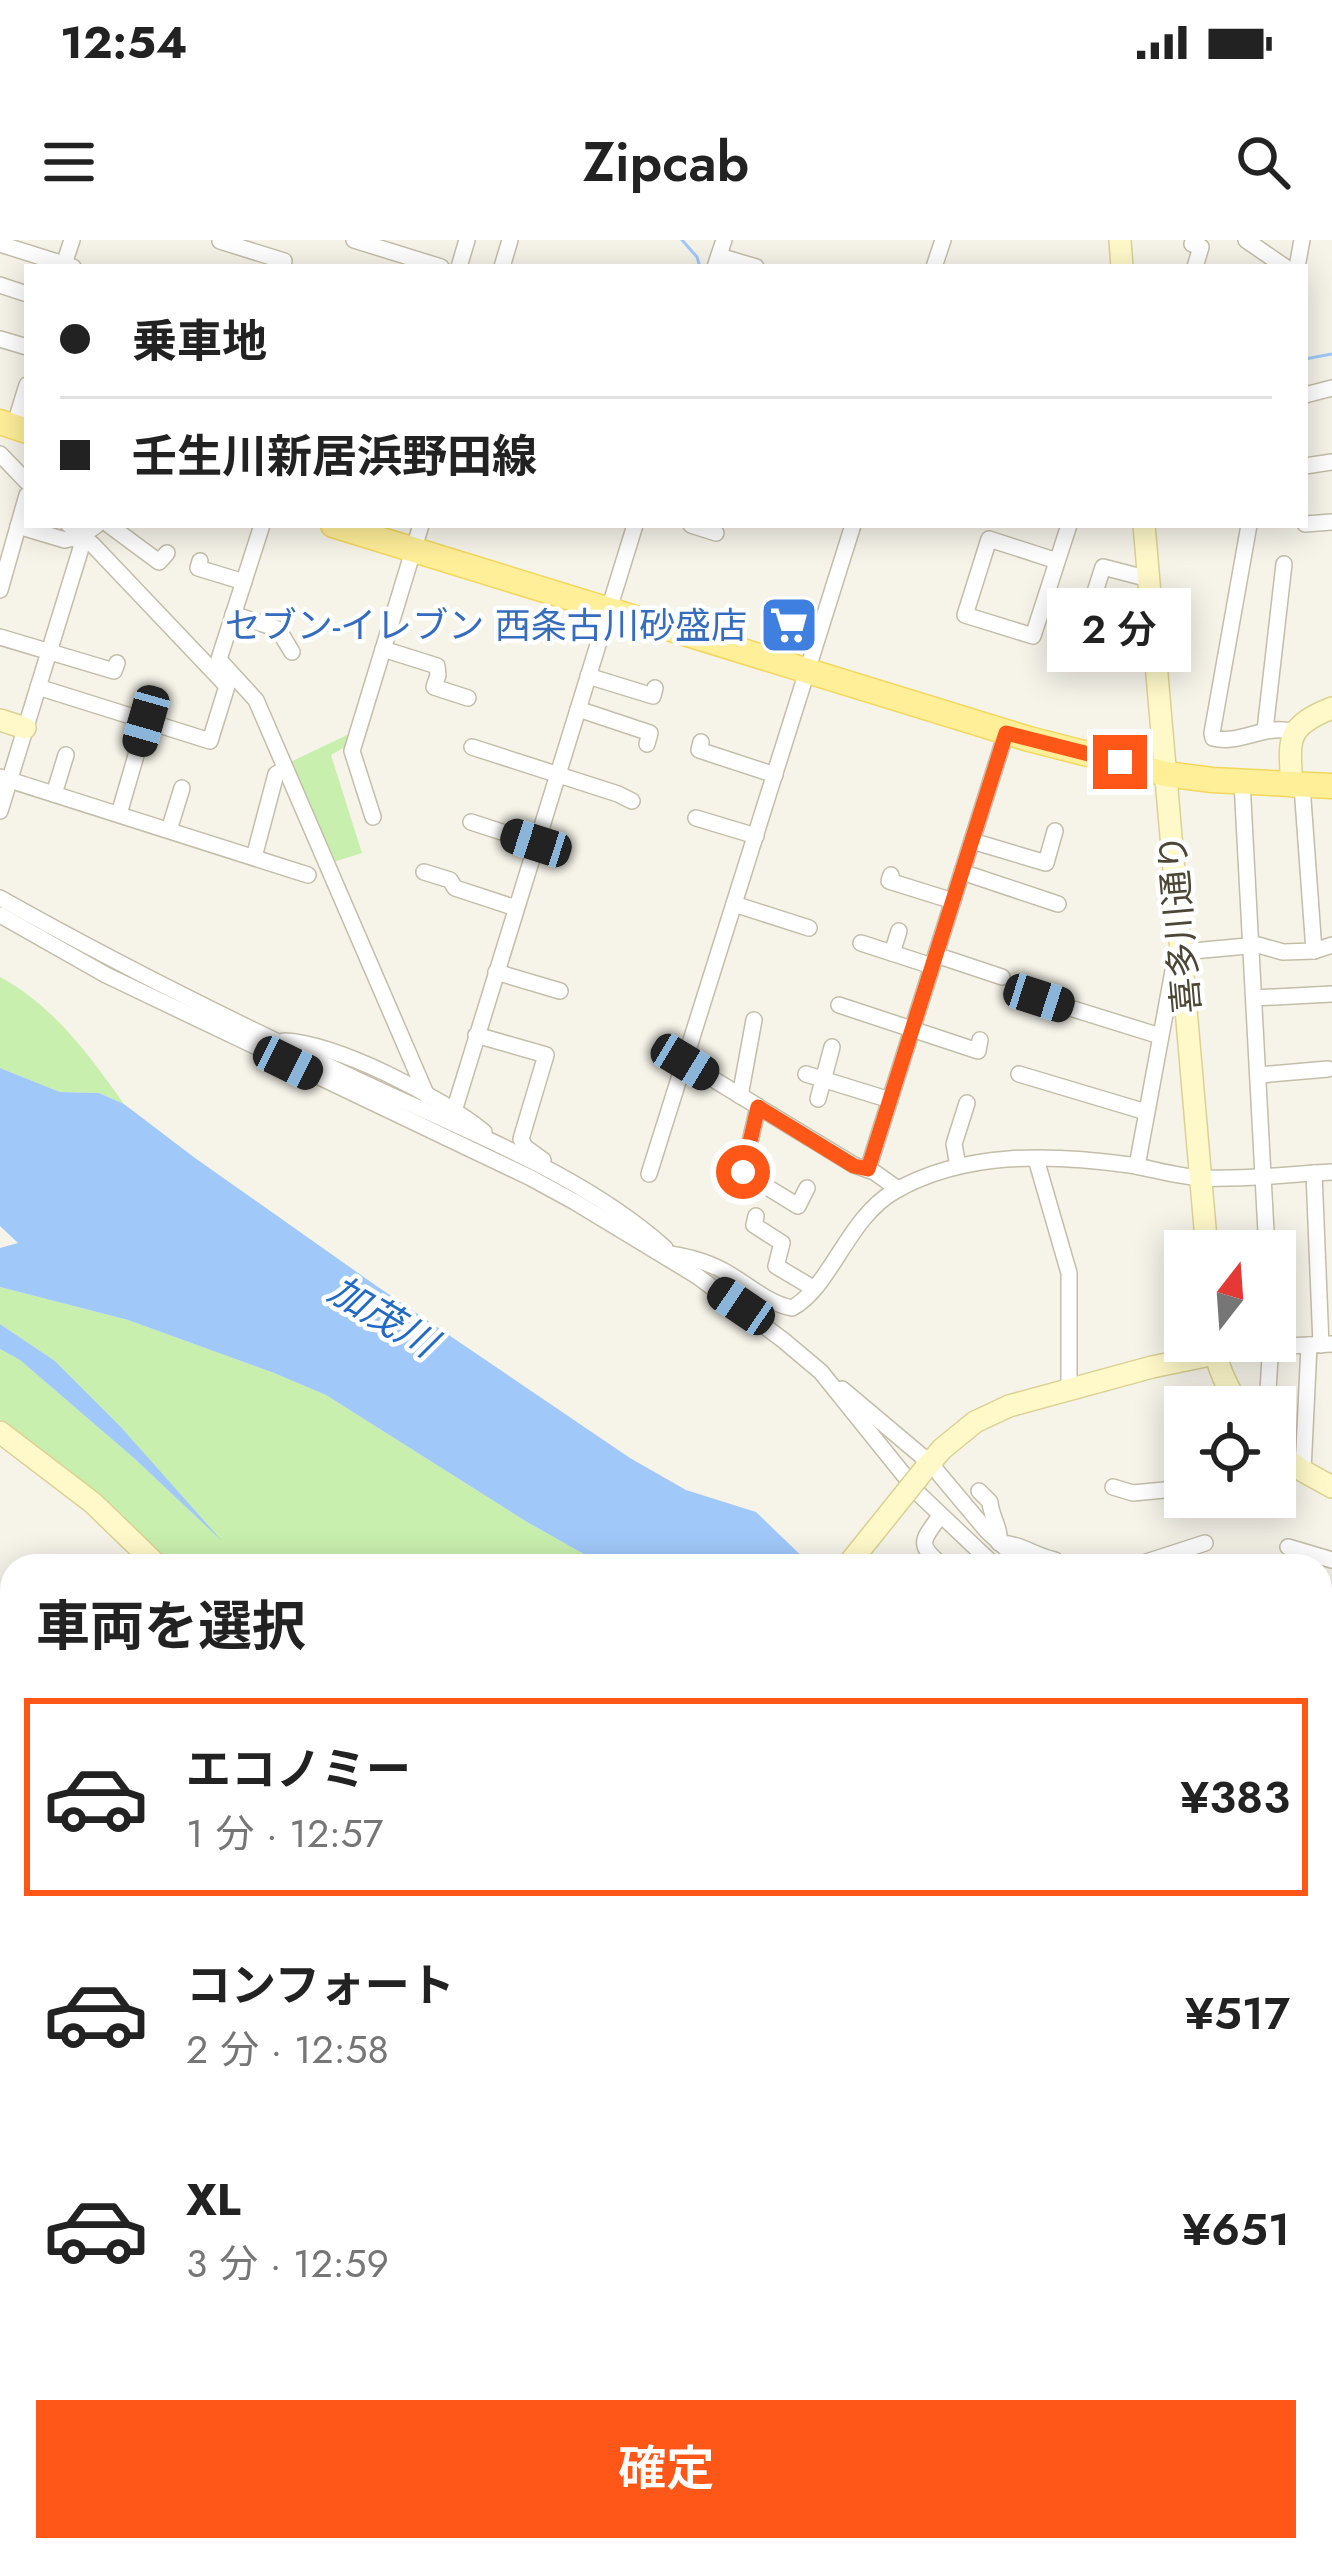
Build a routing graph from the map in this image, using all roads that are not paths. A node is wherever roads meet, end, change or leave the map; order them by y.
1 (291, 240) edge
2 (357, 240) edge
3 (421, 240) edge
4 (1246, 240) edge
5 (220, 241) edge
6 (0, 244) edge
7 (1192, 244) dead end
8 (416, 259) junction
9 (61, 264) edge
10 (283, 264) edge
11 (432, 264) edge
12 (1196, 264) edge
13 (1281, 264) edge
14 (24, 395) edge
15 (14, 427) edge
16 (0, 454) edge
17 (24, 479) edge
18 (24, 505) edge
19 (18, 526) junction
20 (24, 528) edge
21 (25, 528) edge
22 (113, 528) edge
23 (261, 528) edge
24 (353, 528) edge
25 (634, 528) edge
26 (700, 528) edge
27 (852, 528) edge
28 (1068, 528) edge
29 (1144, 528) edge
30 (1248, 528) edge
31 (74, 531) edge
32 (716, 533) dead end
33 (417, 537) edge
34 (167, 553) dead end
35 (200, 561) dead end
36 (1057, 561) junction
37 (1284, 564) dead end
38 (1149, 579) junction
39 (244, 582) junction
40 (0, 590) edge
41 (609, 610) junction
42 (1089, 610) junction
43 (233, 614) junction
44 (1153, 630) junction
45 (1081, 635) dead end
46 (0, 637) edge
47 (383, 649) junction
48 (50, 651) junction
49 (292, 652) dead end
50 (117, 663) dead end
51 (218, 667) junction
52 (807, 671) junction
53 (588, 676) junction
54 (38, 687) junction
55 (656, 688) dead end
56 (468, 698) dead end
57 (1332, 708) edge
58 (578, 710) junction
59 (0, 720) edge
60 (146, 721) junction
61 (26, 728) junction
62 (1264, 730) junction
63 (1295, 732) junction
64 (1006, 733) junction
65 (701, 742) dead end
66 (646, 744) dead end
67 (472, 747) dead end
68 (66, 755) dead end
69 (282, 770) junction
70 (557, 774) junction
71 (1166, 774) junction
72 (775, 775) junction
73 (5, 778) edge
74 (1242, 782) junction
75 (1297, 786) junction
76 (1332, 786) edge
77 (182, 788) dead end
78 (54, 794) junction
79 (632, 801) dead end
80 (0, 811) edge
81 (119, 814) junction
82 (373, 817) dead end
83 (696, 818) dead end
84 (471, 822) dead end
85 (169, 830) junction
86 (1055, 831) dead end
87 (756, 836) junction
88 (972, 841) junction
89 (536, 843) junction
90 (254, 857) junction
91 (424, 872) dead end
92 (962, 872) junction
93 (308, 874) dead end
94 (891, 874) dead end
95 (0, 898) edge
96 (953, 902) junction
97 (734, 904) junction
98 (1058, 904) dead end
99 (516, 908) junction
100 (1332, 910) edge
101 (1311, 914) junction
102 (0, 915) edge
103 (809, 928) dead end
104 (899, 931) dead end
105 (861, 943) dead end
106 (1251, 945) junction
107 (1332, 945) edge
108 (1314, 951) junction
109 (1182, 952) junction
110 (892, 953) junction
111 (934, 961) junction
112 (496, 972) junction
113 (1002, 977) dead end
114 (560, 992) dead end
115 (1332, 994) edge
116 (1038, 998) dead end
117 (1254, 998) junction
118 (838, 1005) dead end
119 (754, 1020) dead end
120 (912, 1029) junction
121 (476, 1035) junction
122 (1160, 1036) junction
123 (275, 1040) junction
124 (980, 1040) dead end
125 (832, 1047) dead end
126 (685, 1062) junction
127 (1328, 1070) dead end
128 (806, 1074) dead end
129 (1019, 1074) dead end
130 (1259, 1076) junction
131 (823, 1079) junction
132 (427, 1096) junction
133 (740, 1096) junction
134 (818, 1099) dead end
135 (890, 1100) junction
136 (967, 1102) dead end
137 (758, 1107) junction
138 (454, 1111) junction
139 (1146, 1112) junction
140 (497, 1146) junction
141 (1036, 1159) junction
142 (958, 1166) junction
143 (1137, 1166) junction
144 (868, 1169) junction
145 (551, 1172) junction
146 (1332, 1172) edge
147 (1314, 1173) junction
148 (650, 1174) dead end
149 (1264, 1175) junction
150 (1203, 1178) junction
151 (807, 1188) dead end
152 (898, 1189) junction
153 (756, 1216) dead end
154 (1207, 1230) edge
155 (1266, 1230) edge
156 (669, 1256) junction
157 (813, 1288) junction
158 (1320, 1345) edge
159 (1164, 1362) edge
160 (821, 1372) junction
161 (1069, 1388) junction
162 (0, 1432) edge
163 (927, 1466) junction
164 (1296, 1466) edge
165 (1303, 1471) junction
166 (1113, 1487) dead end
167 (1332, 1487) edge
168 (1164, 1490) edge
169 (979, 1491) dead end
170 (940, 1516) junction
171 (999, 1543) junction
172 (1205, 1543) dead end
173 (146, 1554) edge
174 (857, 1554) edge
175 (932, 1554) edge
176 (981, 1554) edge
177 (1011, 1554) edge
178 (1037, 1554) edge
179 (1171, 1554) edge

1 - 10 street
2 - 8 street
3 - 8 street
4 - 13 street
5 - 10 street
6 - 9 street
7 - 12 street
8 - 11 street
14 - 15 street
16 - 17 street
18 - 19 street
19 - 20 street
19 - 40 street
21 - 31 street
22 - 34 street
23 - 39 street
24 - 33 main road
25 - 41 street
26 - 32 street
27 - 52 street
28 - 36 street
29 - 38 street, 喜多川通り
30 - 62 street
31 - 48 street
31 - 51 street
33 - 41 main road
33 - 47 street
35 - 39 street
36 - 36 street
37 - 62 street
38 - 42 street
38 - 44 street, 喜多川通り
39 - 43 street
41 - 52 main road
41 - 53 street
42 - 44 street
42 - 45 street
43 - 49 street
43 - 51 street
44 - 71 street, 喜多川通り
46 - 48 street
47 - 56 street
47 - 82 street
48 - 50 street
48 - 54 street
51 - 60 street
51 - 69 street
52 - 64 main road
52 - 72 street
53 - 55 street
53 - 58 street
54 - 60 street
54 - 61 street
57 - 63 street
58 - 66 street
58 - 70 street
59 - 61 street
60 - 81 street
61 - 73 street
62 - 63 street
63 - 75 street
64 - 71 main road
64 - 88 street
65 - 72 street
67 - 70 street
68 - 78 street
69 - 90 street
69 - 132 street
70 - 79 street
70 - 89 street
71 - 74 main road
71 - 109 street, 喜多川通り
72 - 87 street
73 - 78 street
73 - 80 street
74 - 75 main road
74 - 106 street
75 - 76 main road
75 - 101 street
77 - 85 street
78 - 81 street
81 - 85 street
83 - 87 street
84 - 89 street
85 - 90 street
86 - 88 street
87 - 97 street
88 - 92 street
89 - 99 street
90 - 93 street
91 - 99 street
92 - 96 street
92 - 98 street
94 - 96 street
95 - 123 street
96 - 111 street
97 - 103 street
97 - 126 street
99 - 112 street
100 - 101 street
101 - 108 street
102 - 156 street
104 - 110 street
105 - 110 street
106 - 108 street
106 - 109 street
106 - 117 street
107 - 108 street
109 - 122 street
109 - 150 street, 喜多川通り
110 - 111 street
111 - 113 street
111 - 120 street
112 - 114 street
112 - 121 street
115 - 117 street
116 - 122 street
117 - 130 street
118 - 120 street
119 - 133 street
120 - 124 street
120 - 135 street
121 - 138 street
121 - 145 street
122 - 139 street
123 - 132 street
123 - 140 street
125 - 131 street
126 - 133 street
126 - 148 street
127 - 130 street
128 - 131 street
129 - 139 street
130 - 149 street
131 - 134 street
131 - 135 street
132 - 138 street
133 - 137 street
135 - 144 street
136 - 142 street
137 - 144 street
137 - 151 street
138 - 140 street
139 - 143 street
140 - 145 street
141 - 142 street
141 - 143 street
141 - 161 street
142 - 152 street
143 - 150 street
144 - 152 street
145 - 156 street
146 - 147 street
147 - 149 street
147 - 158 street
149 - 150 street
149 - 155 street
150 - 154 street, 喜多川通り
152 - 157 street
153 - 157 street
156 - 157 street
156 - 160 street
158 - 165 street
159 - 161 street
160 - 163 street
160 - 170 street
161 - 163 street
162 - 173 street
163 - 171 street
163 - 174 street, bridge
164 - 165 street
165 - 167 street
166 - 168 street
169 - 171 street
170 - 175 street
170 - 176 street
171 - 177 street
171 - 178 street
172 - 179 street

